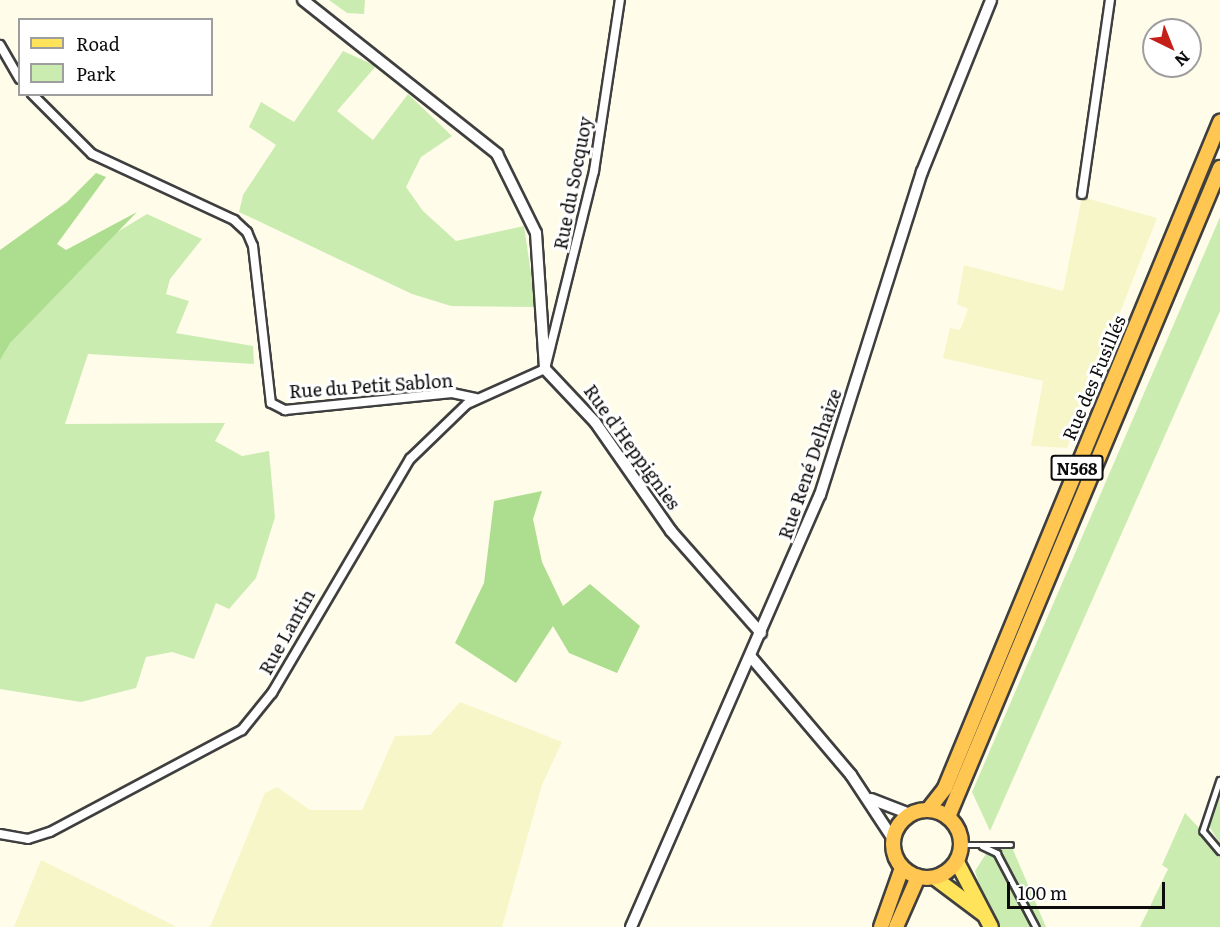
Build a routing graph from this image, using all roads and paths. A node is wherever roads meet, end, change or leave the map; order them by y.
1 (303, 0) edge
2 (620, 0) edge
3 (991, 0) edge
4 (1110, 0) edge
5 (0, 45) edge
6 (18, 76) edge
7 (34, 96) edge
8 (1220, 122) edge
9 (1220, 168) edge
10 (1082, 194) dead end
11 (545, 369) junction
12 (475, 398) junction
13 (761, 633) junction
14 (751, 657) junction
15 (1220, 780) edge
16 (868, 798) junction
17 (927, 810) junction
18 (910, 814) junction
19 (948, 817) junction
20 (0, 834) edge
21 (893, 839) junction
22 (962, 844) junction
23 (1011, 844) dead end
24 (982, 846) junction
25 (1220, 851) edge
26 (957, 862) junction
27 (902, 868) junction
28 (918, 877) junction
29 (934, 878) junction
30 (989, 922) edge
31 (631, 927) edge
32 (881, 927) edge
33 (896, 927) edge
34 (1036, 927) edge

1 - 11 street
2 - 11 street, Rue du Socquoy
3 - 13 street, Rue René Delhaize
4 - 10 street
5 - 6 street
7 - 12 street, Rue du Petit Sablon
8 - 17 highway, Rue des Fusillés / N568
9 - 19 highway, Rue des Fusillés / N568
11 - 12 street, Rue Lantin
11 - 13 street, Rue d'Heppignies
12 - 20 street, Rue Lantin
13 - 14 street, Rue René Delhaize
14 - 16 street
14 - 31 street, Rue René Delhaize
15 - 25 lane
16 - 18 street
16 - 21 street
17 - 18 highway
17 - 19 highway
18 - 21 highway
19 - 22 highway
21 - 27 highway
22 - 24 lane
22 - 26 highway
23 - 24 lane
24 - 34 lane
26 - 29 highway
26 - 30 main road
27 - 28 highway
27 - 32 highway
28 - 29 highway
28 - 33 highway
29 - 30 main road

